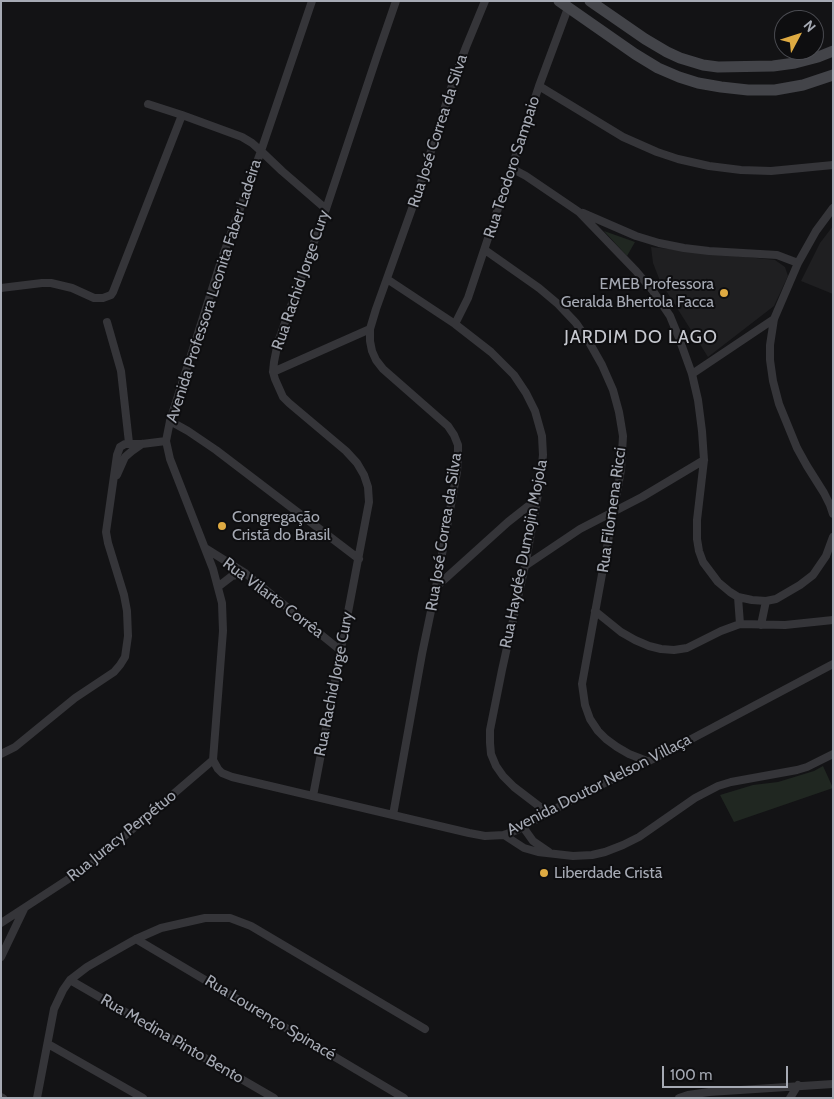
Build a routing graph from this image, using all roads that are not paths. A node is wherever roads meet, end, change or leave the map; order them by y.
1 (312, 1) edge
2 (396, 1) edge
3 (485, 1) edge
4 (592, 2) edge
5 (564, 5) edge
6 (582, 18) junction
7 (833, 51) edge
8 (833, 75) edge
9 (539, 86) junction
10 (148, 104) dead end
11 (182, 115) junction
12 (261, 151) junction
13 (833, 166) edge
14 (511, 168) junction
15 (833, 208) edge
16 (326, 209) junction
17 (579, 212) junction
18 (485, 250) junction
19 (798, 263) junction
20 (387, 279) junction
21 (1, 288) edge
22 (774, 319) junction
23 (106, 322) dead end
24 (455, 324) junction
25 (370, 329) junction
26 (274, 372) junction
27 (692, 374) junction
28 (170, 420) junction
29 (166, 441) junction
30 (130, 443) junction
31 (142, 444) junction
32 (704, 460) junction
33 (112, 489) junction
34 (536, 500) junction
35 (614, 510) junction
36 (833, 514) edge
37 (833, 537) edge
38 (205, 548) junction
39 (359, 559) junction
40 (525, 566) junction
41 (245, 573) junction
42 (219, 586) junction
43 (436, 587) junction
44 (738, 597) junction
45 (766, 601) junction
46 (596, 611) junction
47 (833, 620) edge
48 (740, 624) junction
49 (761, 625) junction
50 (340, 650) junction
51 (833, 664) edge
52 (1, 754) edge
53 (833, 754) edge
54 (213, 760) junction
55 (647, 761) junction
56 (313, 796) junction
57 (548, 813) junction
58 (393, 815) junction
59 (523, 827) junction
60 (504, 835) junction
61 (553, 854) junction
62 (25, 908) junction
63 (1, 923) edge
64 (136, 939) junction
65 (1, 957) edge
66 (70, 980) junction
67 (425, 1030) dead end
68 (48, 1044) junction
69 (833, 1084) edge
70 (798, 1086) junction
71 (37, 1098) edge
72 (142, 1098) edge
73 (274, 1098) edge
74 (404, 1098) edge
75 (679, 1098) edge
76 (790, 1098) edge

1 - 12 street, Avenida Professora Leonita Faber Ladeira
2 - 16 street, Rua Rachid Jorge Cury
3 - 20 street, Rua José Correa da Silva
4 - 6 main road
4 - 7 main road
5 - 6 main road
5 - 9 street, Rua Teodoro Sampaio
6 - 8 main road
9 - 13 street
9 - 14 street, Rua Teodoro Sampaio
10 - 11 street
11 - 12 street
11 - 21 street
12 - 16 street
12 - 28 street, Avenida Professora Leonita Faber Ladeira
14 - 17 street
14 - 18 street, Rua Teodoro Sampaio
15 - 19 street
16 - 26 street, Rua Rachid Jorge Cury
17 - 19 street
17 - 27 street
18 - 24 street, Rua Teodoro Sampaio
18 - 35 street, Rua Filomena Ricci
19 - 22 street
20 - 24 street, Rua Haydée Dumojin Mojola
20 - 25 street, Rua José Correa da Silva
22 - 27 street
22 - 36 street
23 - 30 street
24 - 34 street, Rua Haydée Dumojin Mojola
25 - 26 street
25 - 43 street, Rua José Correa da Silva
26 - 39 street, Rua Rachid Jorge Cury
27 - 32 street
28 - 29 street, Avenida Professora Leonita Faber Ladeira
28 - 39 street
29 - 31 street
29 - 38 street, Avenida Professora Leonita Faber Ladeira
30 - 31 street
30 - 33 street
31 - 33 street
32 - 35 street
32 - 44 street
33 - 52 street
34 - 40 street, Rua Haydée Dumojin Mojola
34 - 43 street
35 - 40 street
35 - 46 street, Rua Filomena Ricci
37 - 45 street
38 - 41 street, Rua Vilarto Corrêa
38 - 42 street, Avenida Professora Leonita Faber Ladeira
39 - 50 street, Rua Rachid Jorge Cury
40 - 57 street, Rua Haydée Dumojin Mojola
41 - 42 street
41 - 50 street, Rua Vilarto Corrêa
42 - 54 street, Avenida Professora Leonita Faber Ladeira
43 - 58 street, Rua José Correa da Silva
44 - 45 street
44 - 48 street
45 - 49 street
46 - 48 street
46 - 55 street, Rua Filomena Ricci
47 - 49 street
48 - 49 street
50 - 56 street, Rua Rachid Jorge Cury
51 - 55 street, Avenida Doutor Nelson Villaça
53 - 61 street
54 - 56 street, Avenida Doutor Nelson Villaça
54 - 62 street, Rua Juracy Perpétuo
55 - 57 street, Avenida Doutor Nelson Villaça
56 - 58 street, Avenida Doutor Nelson Villaça
57 - 59 street, Avenida Doutor Nelson Villaça
58 - 60 street, Avenida Doutor Nelson Villaça
59 - 60 street, Avenida Doutor Nelson Villaça
59 - 61 street
60 - 61 street
62 - 63 street, Rua Juracy Perpétuo
62 - 65 street
64 - 66 street
64 - 67 street
64 - 74 street, Rua Lourenço Spinacé
66 - 68 street
66 - 73 street, Rua Medina Pinto Bento
68 - 71 street
68 - 72 street
69 - 70 street
70 - 75 street
70 - 76 street

